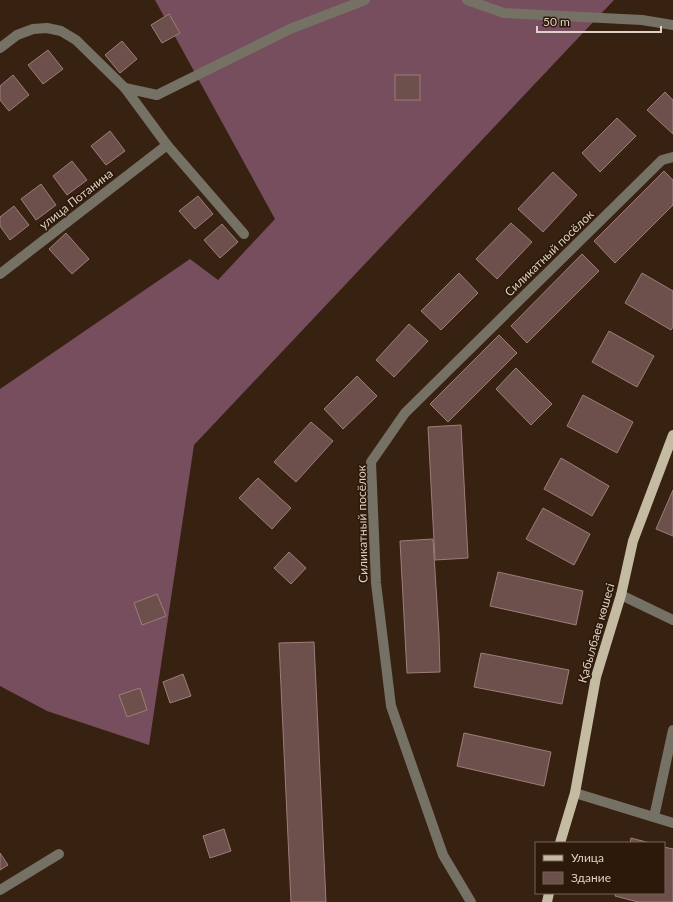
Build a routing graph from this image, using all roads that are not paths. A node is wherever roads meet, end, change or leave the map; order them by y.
1 (365, 0) edge
2 (467, 0) edge
3 (673, 25) edge
4 (0, 48) edge
5 (125, 88) junction
6 (167, 145) junction
7 (673, 157) edge
8 (244, 234) dead end
9 (0, 274) edge
10 (673, 435) edge
11 (621, 595) junction
12 (673, 620) edge
13 (673, 730) edge
14 (575, 793) junction
15 (654, 817) junction
16 (673, 823) edge
17 (560, 842) edge
18 (59, 854) dead end
19 (0, 890) edge
20 (471, 902) edge

1 - 5 street
2 - 3 street
4 - 5 street
5 - 6 street
6 - 8 street
6 - 9 street, улица Потанина
7 - 20 street, Силикатный посёлок
10 - 11 main road, Қабылбаев көшесі
11 - 12 street
11 - 14 main road, Қабылбаев көшесі
13 - 15 street
14 - 15 street
14 - 17 main road, Қабылбаев көшесі
15 - 16 street
18 - 19 street

